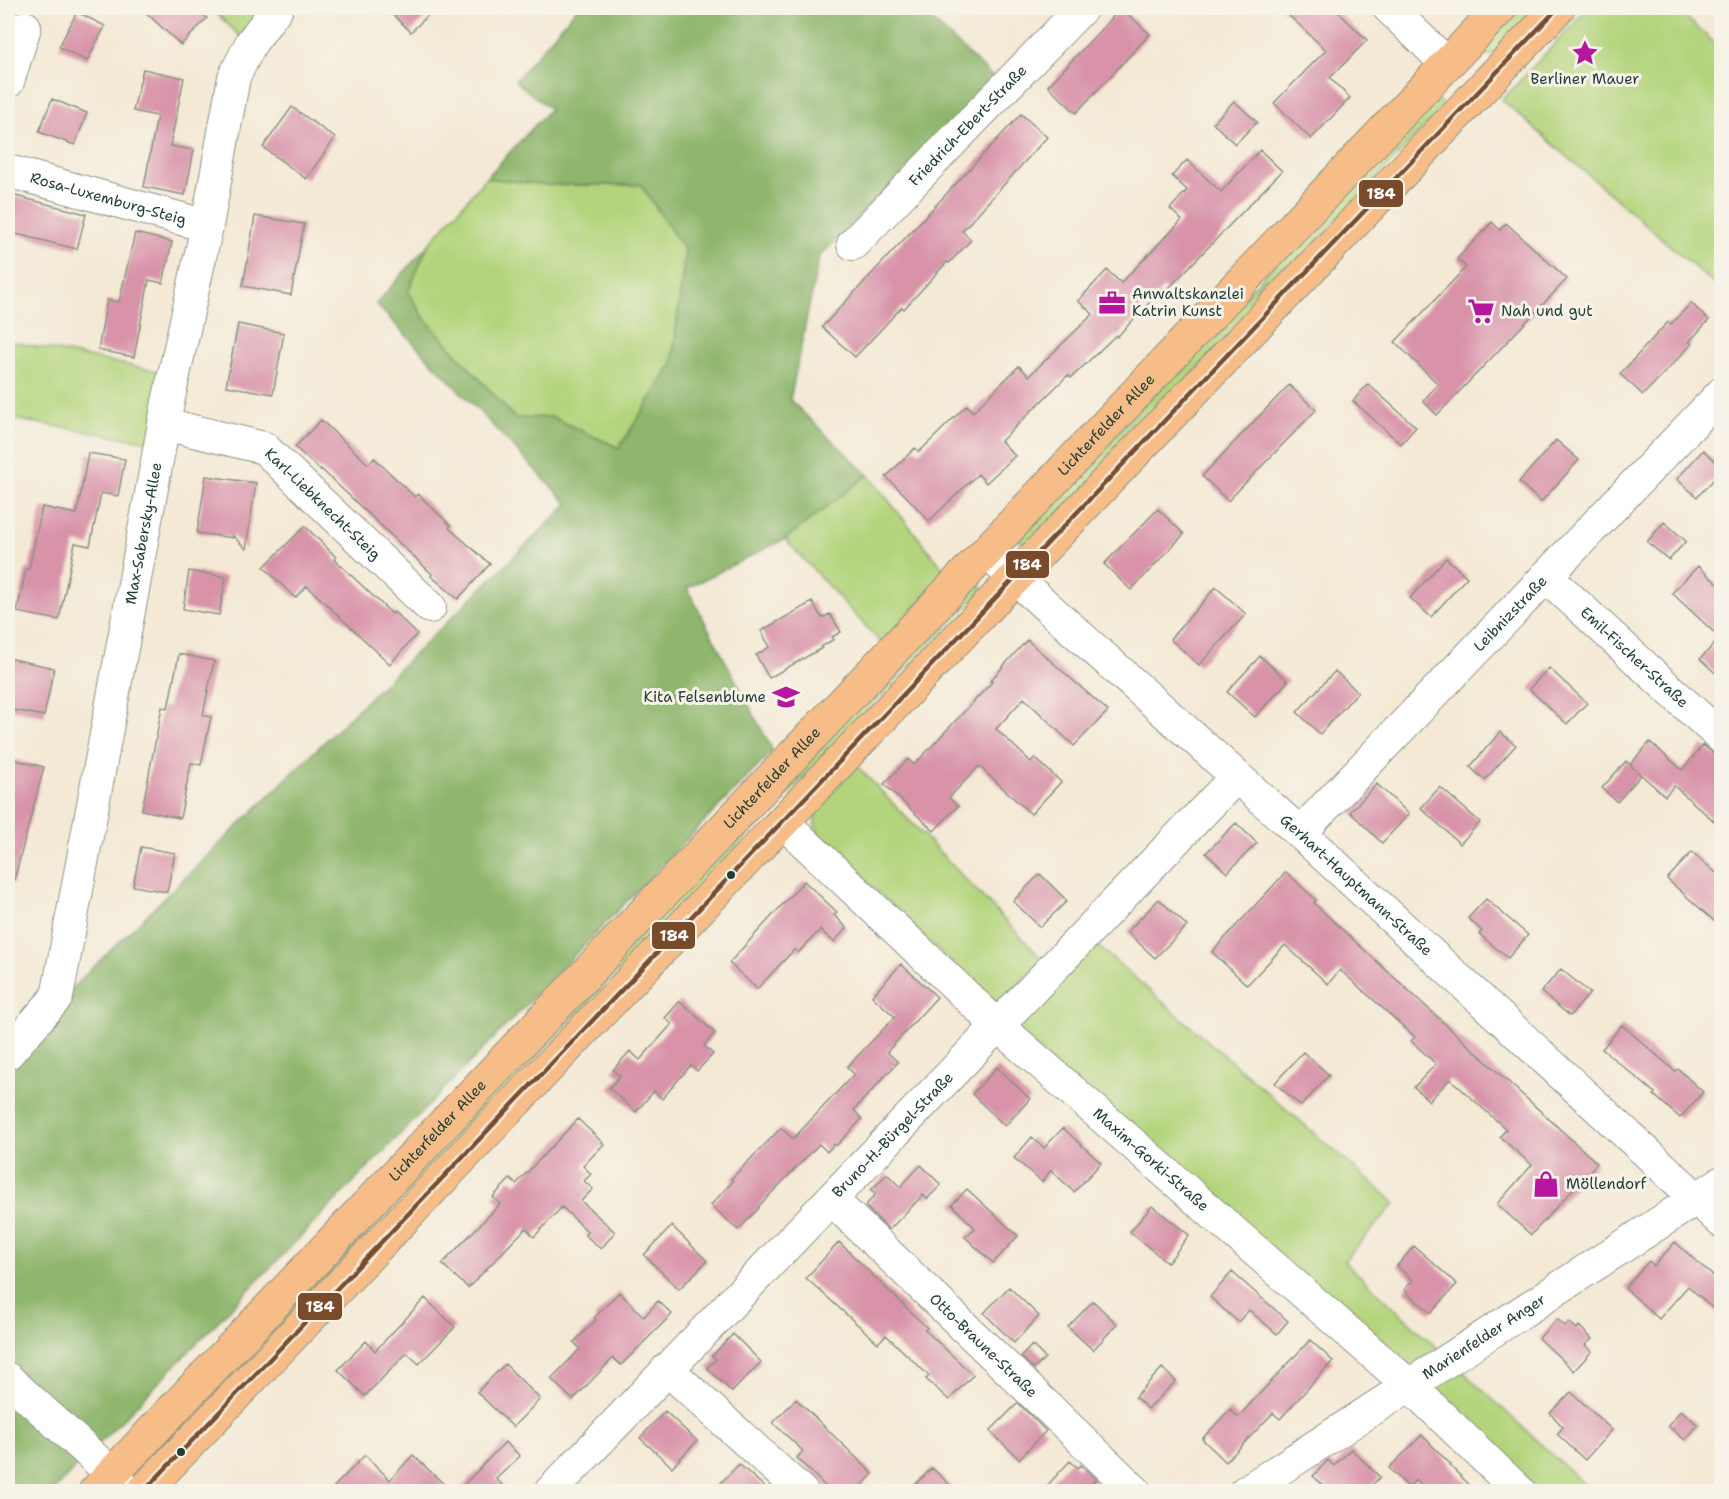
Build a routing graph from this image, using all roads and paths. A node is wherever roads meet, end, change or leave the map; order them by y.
1 (277, 8) edge
2 (1082, 8) edge
3 (1389, 8) edge
4 (1500, 8) edge
5 (1558, 8) edge
6 (25, 27) dead end
7 (1446, 63) junction
8 (8, 82) edge
9 (1482, 89) junction
10 (8, 171) edge
11 (207, 226) junction
12 (853, 244) dead end
13 (1722, 393) edge
14 (164, 424) junction
15 (986, 552) junction
16 (1546, 576) junction
17 (1015, 578) junction
18 (430, 608) dead end
19 (1722, 738) edge
20 (1236, 777) junction
21 (784, 823) junction
22 (1300, 833) junction
23 (997, 1025) junction
24 (8, 1053) edge
25 (1722, 1182) edge
26 (1695, 1199) junction
27 (832, 1200) junction
28 (1722, 1222) edge
29 (667, 1369) junction
30 (8, 1379) edge
31 (1410, 1386) junction
32 (112, 1486) edge
33 (143, 1491) edge
34 (550, 1491) edge
35 (802, 1491) edge
36 (1136, 1491) edge
37 (1245, 1491) edge
38 (1520, 1491) edge

1 - 11 street, Max-Sabersky-Allee
2 - 12 street, Friedrich-Ebert-Straße
3 - 7 street
4 - 7 main road, Lichterfelder Allee
5 - 9 main road
6 - 8 street
7 - 9 main road
7 - 15 main road, Lichterfelder Allee
9 - 17 main road
10 - 11 street, Rosa-Luxemburg-Steig
11 - 14 street, Max-Sabersky-Allee
13 - 16 street, Leibnizstraße
14 - 18 street, Karl-Liebknecht-Steig
14 - 24 street, Max-Sabersky-Allee
15 - 17 street, Gerhart-Hauptmann-Straße
15 - 32 main road, Lichterfelder Allee
16 - 19 street, Emil-Fischer-Straße
16 - 22 street, Leibnizstraße
17 - 20 street, Gerhart-Hauptmann-Straße
17 - 21 main road
20 - 22 street, Gerhart-Hauptmann-Straße
20 - 23 street, Bruno-H.-Bürgel-Straße
21 - 23 street, Maxim-Gorki-Straße
21 - 33 main road
22 - 26 street, Gerhart-Hauptmann-Straße
23 - 27 street, Bruno-H.-Bürgel-Straße
23 - 31 street, Maxim-Gorki-Straße
25 - 26 street, Marienfelder Anger
26 - 28 street, Gerhart-Hauptmann-Straße
26 - 31 street, Marienfelder Anger
27 - 29 street, Bruno-H.-Bürgel-Straße
27 - 36 street, Otto-Braune-Straße
29 - 34 street, Bruno-H.-Bürgel-Straße
29 - 35 street
30 - 32 street
31 - 37 street, Marienfelder Anger
31 - 38 street, Maxim-Gorki-Straße

